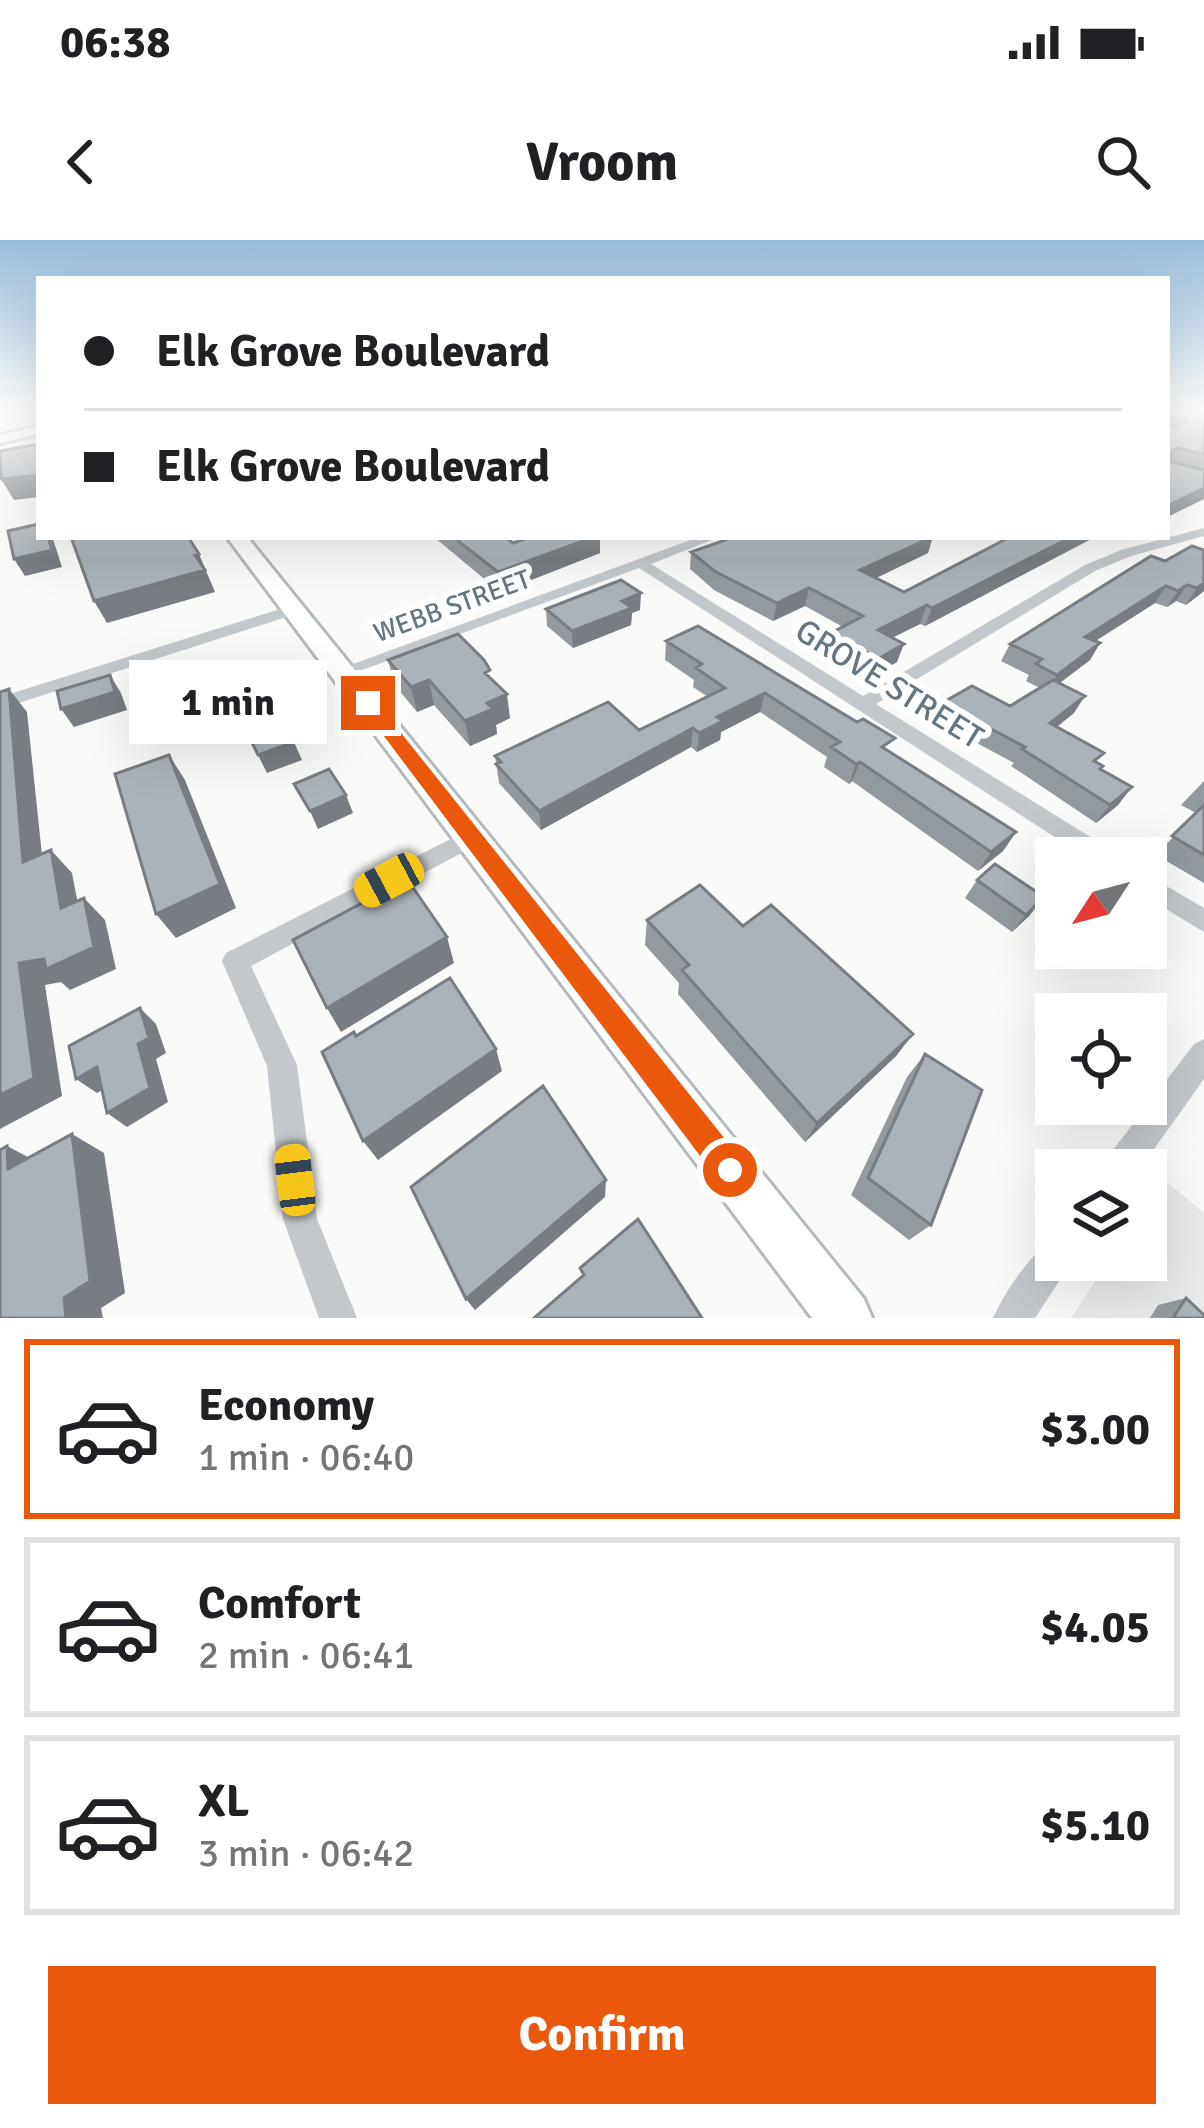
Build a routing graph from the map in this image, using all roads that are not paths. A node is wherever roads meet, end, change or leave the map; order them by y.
1 (1204, 532) edge
2 (239, 540) edge
3 (704, 540) edge
4 (640, 563) junction
5 (293, 610) junction
6 (343, 671) junction
7 (0, 703) edge
8 (862, 704) junction
9 (472, 837) junction
10 (1072, 837) edge
11 (1167, 897) edge
12 (1204, 921) edge
13 (1204, 1054) edge
14 (1134, 1149) edge
15 (1039, 1281) edge
16 (338, 1318) edge
17 (844, 1318) edge
18 (1012, 1318) edge

1 - 8 street
2 - 5 main road
3 - 4 street, WEBB STREET
4 - 6 street, WEBB STREET
4 - 8 street, GROVE STREET
5 - 6 main road
5 - 7 street
6 - 9 main road
8 - 10 street, GROVE STREET
9 - 16 street
9 - 17 main road
11 - 12 street
13 - 14 street
15 - 18 street

